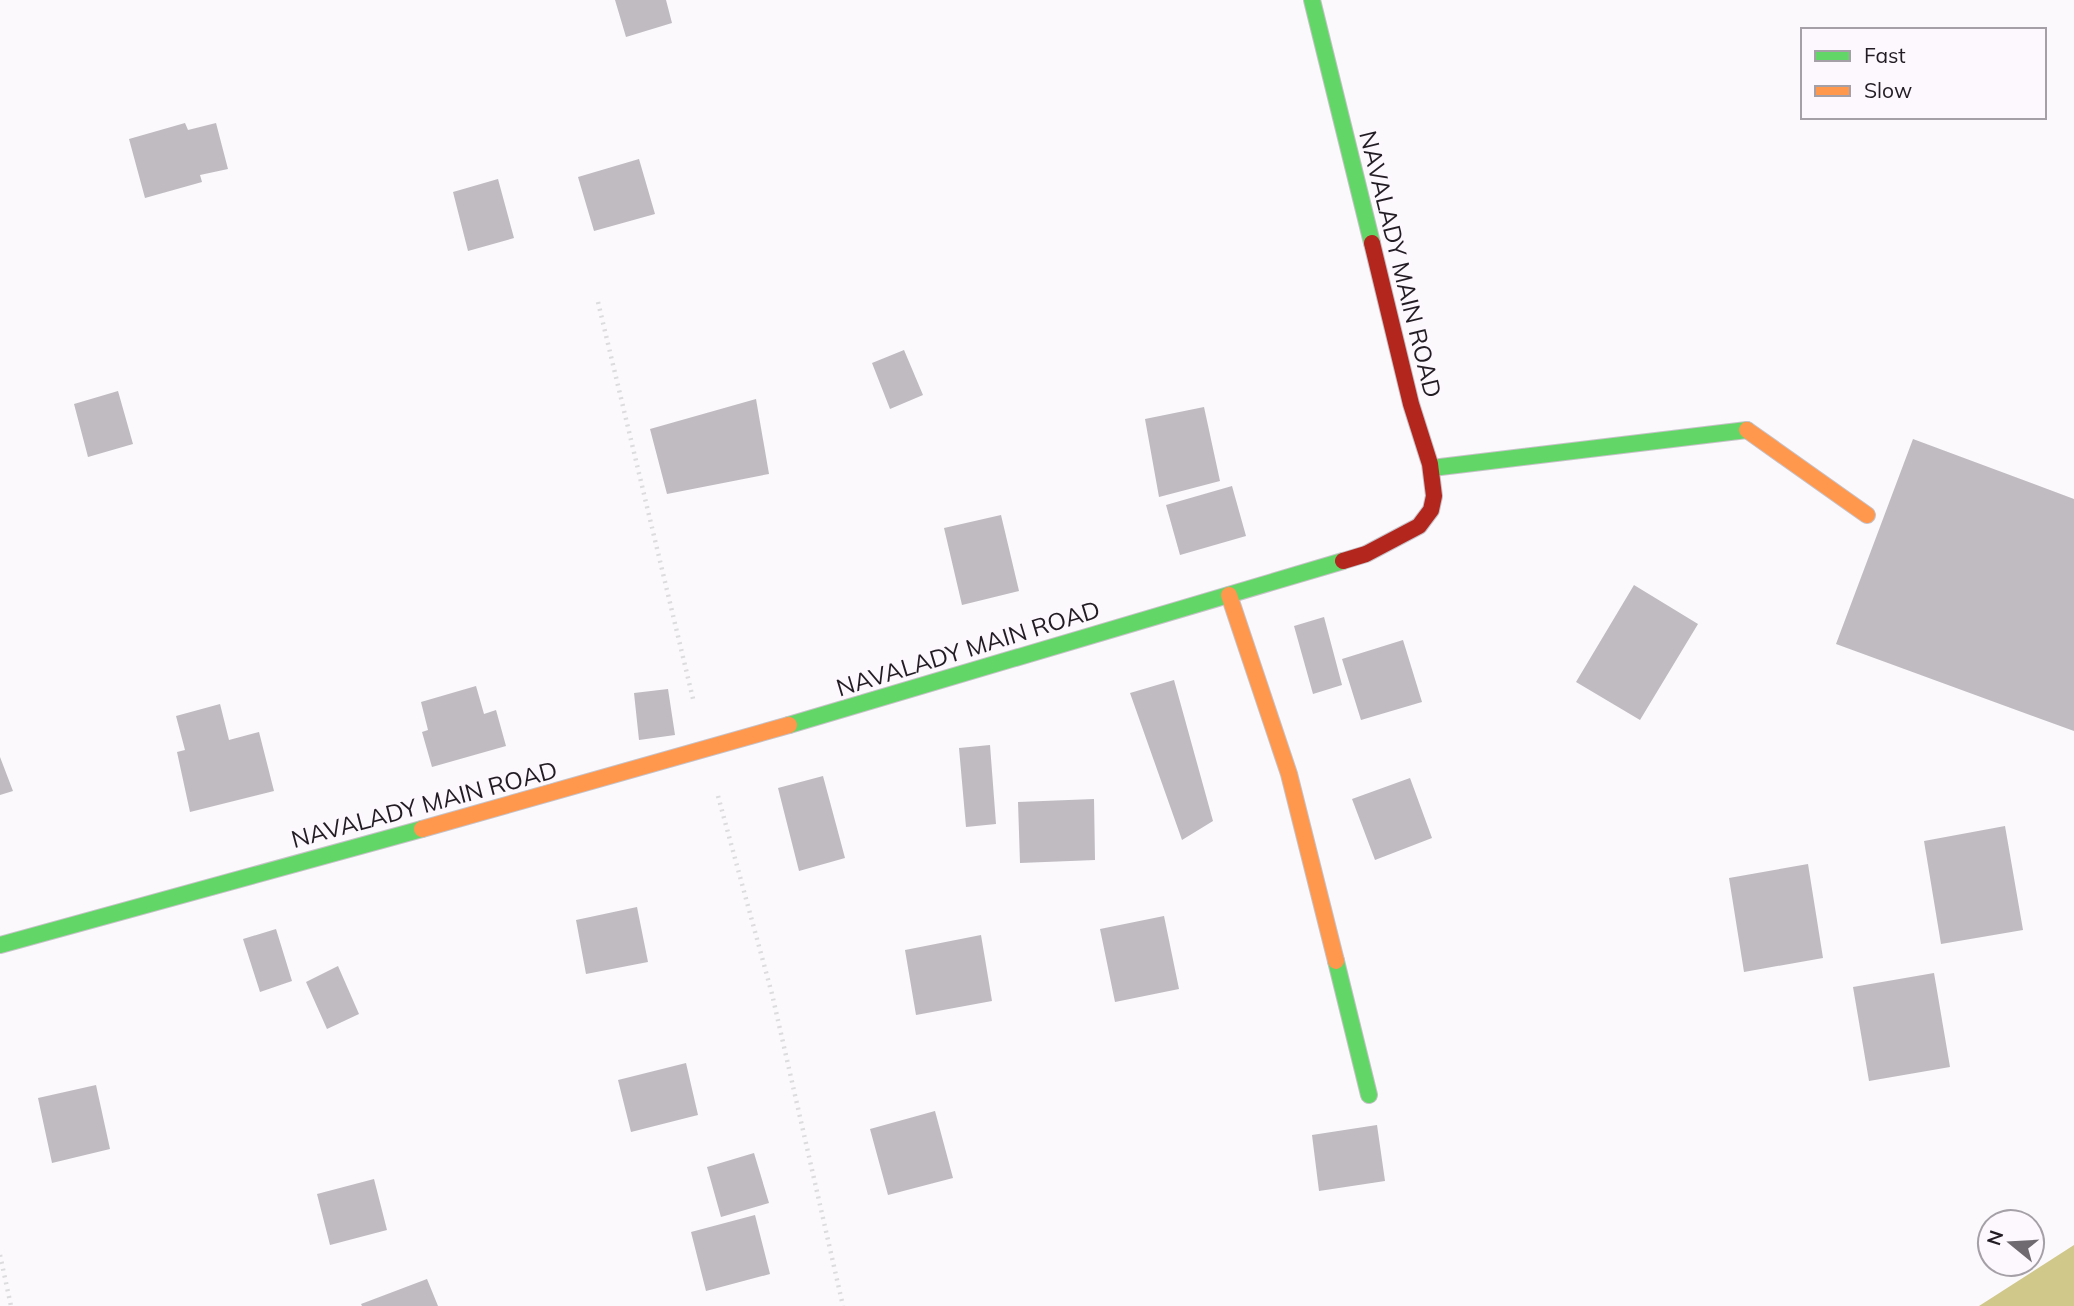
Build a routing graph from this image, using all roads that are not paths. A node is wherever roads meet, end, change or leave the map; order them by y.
1 (1312, 0) edge
2 (1432, 468) junction
3 (1867, 514) dead end
4 (1229, 594) junction
5 (0, 945) edge
6 (1369, 1095) dead end

1 - 2 street, NAVALADY MAIN ROAD
2 - 3 street
2 - 4 street, NAVALADY MAIN ROAD
4 - 5 street, NAVALADY MAIN ROAD
4 - 6 street

